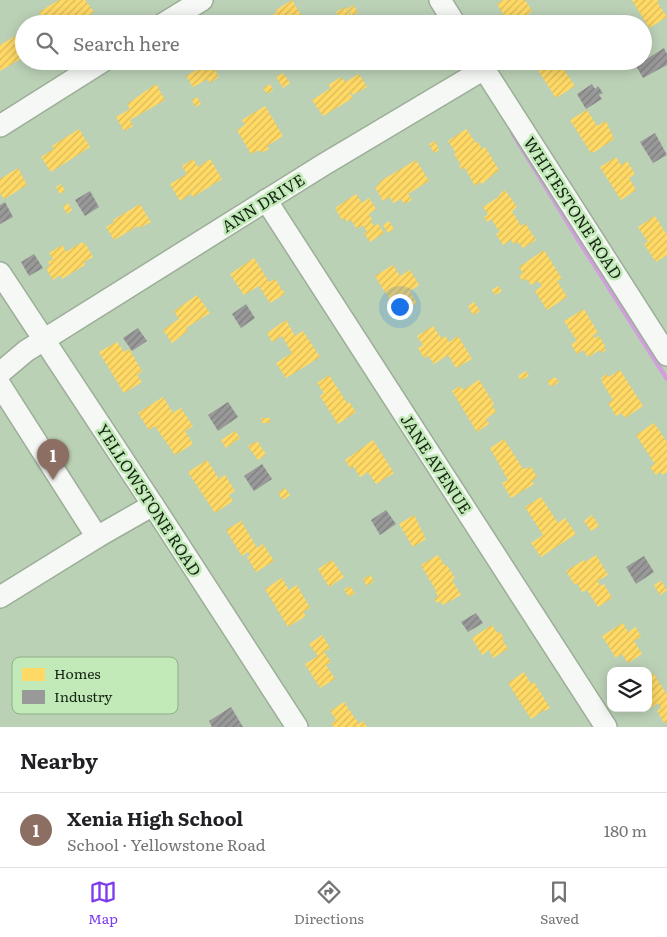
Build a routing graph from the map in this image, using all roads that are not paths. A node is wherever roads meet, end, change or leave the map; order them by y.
1 (202, 0) edge
2 (440, 0) edge
3 (178, 15) edge
4 (450, 15) edge
5 (89, 70) edge
6 (474, 70) edge
7 (485, 70) edge
8 (0, 126) edge
9 (266, 200) junction
10 (0, 273) edge
11 (44, 340) junction
12 (667, 355) edge
13 (0, 373) edge
14 (0, 385) edge
15 (153, 505) junction
16 (97, 536) junction
17 (0, 597) edge
18 (296, 727) edge
19 (606, 727) edge

1 - 3 street
2 - 4 street
5 - 8 street
6 - 9 street, ANN DRIVE
7 - 12 street, WHITESTONE ROAD
9 - 11 street, ANN DRIVE
9 - 19 street, JANE AVENUE
10 - 11 street, YELLOWSTONE ROAD
11 - 13 street, ANN DRIVE
11 - 15 street, YELLOWSTONE ROAD
14 - 16 street
15 - 16 street
15 - 18 street, YELLOWSTONE ROAD
16 - 17 street

